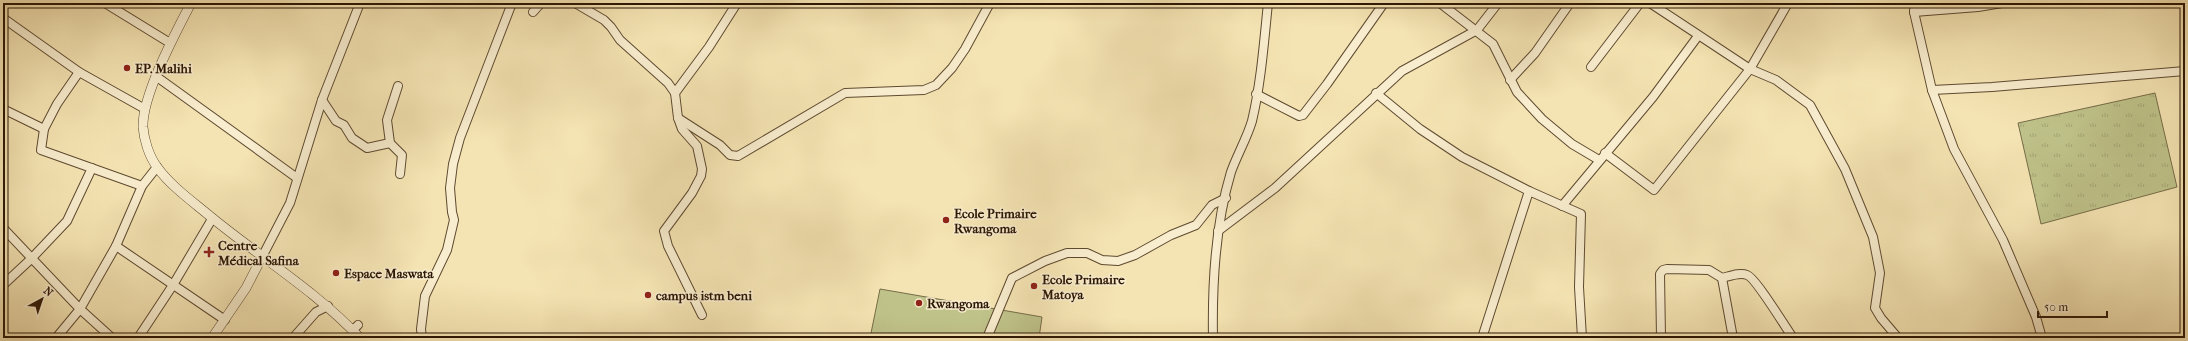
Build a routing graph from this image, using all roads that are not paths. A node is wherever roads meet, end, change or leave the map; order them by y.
1 (105, 3) edge
2 (191, 3) edge
3 (360, 3) edge
4 (512, 3) edge
5 (541, 3) edge
6 (575, 3) edge
7 (737, 3) edge
8 (990, 3) edge
9 (1268, 3) edge
10 (1384, 3) edge
11 (1440, 3) edge
12 (1498, 3) edge
13 (1570, 3) edge
14 (1640, 3) edge
15 (1650, 3) edge
16 (1788, 3) edge
17 (1915, 3) edge
18 (2002, 3) edge
19 (533, 12) dead end
20 (1914, 12) junction
21 (3, 18) edge
22 (1477, 30) junction
23 (1698, 36) junction
24 (170, 43) junction
25 (1591, 67) dead end
26 (1750, 69) junction
27 (2185, 71) edge
28 (79, 72) junction
29 (157, 77) junction
30 (1510, 80) junction
31 (398, 86) dead end
32 (1932, 90) junction
33 (675, 93) junction
34 (1376, 93) junction
35 (1256, 94) junction
36 (322, 100) junction
37 (3, 109) edge
38 (145, 109) junction
39 (678, 118) junction
40 (44, 129) junction
41 (390, 143) junction
42 (1605, 153) junction
43 (1599, 160) junction
44 (157, 167) junction
45 (92, 168) junction
46 (400, 174) dead end
47 (297, 178) junction
48 (142, 186) junction
49 (1529, 191) junction
50 (1226, 198) junction
51 (1562, 206) junction
52 (212, 219) junction
53 (3, 228) edge
54 (1218, 231) junction
55 (116, 246) junction
56 (262, 257) junction
57 (31, 259) junction
58 (1722, 278) junction
59 (3, 285) edge
60 (174, 285) junction
61 (328, 306) junction
62 (80, 309) junction
63 (702, 315) dead end
64 (225, 320) junction
65 (56, 338) edge
66 (112, 338) edge
67 (138, 338) edge
68 (212, 338) edge
69 (293, 338) edge
70 (360, 338) edge
71 (422, 338) edge
72 (987, 338) edge
73 (1213, 338) edge
74 (1482, 338) edge
75 (1582, 338) edge
76 (1661, 338) edge
77 (1733, 338) edge
78 (1793, 338) edge
79 (1898, 338) edge
80 (2042, 338) edge

1 - 24 street
2 - 24 street
3 - 36 street
4 - 71 street
5 - 19 street
6 - 33 street
7 - 33 street
8 - 39 street
9 - 35 street
10 - 35 street
11 - 22 street
12 - 22 street
13 - 30 street
14 - 25 street
15 - 23 street
16 - 26 street
17 - 20 street
18 - 20 street
20 - 32 street
21 - 28 street
22 - 30 street
22 - 34 street
23 - 26 street
23 - 42 street
24 - 29 street
26 - 42 street
26 - 79 street
27 - 32 street
28 - 38 street
28 - 40 street
29 - 38 street
29 - 47 street
30 - 43 street
31 - 41 street
32 - 80 street
33 - 39 street
34 - 49 street
34 - 54 street
35 - 50 street
36 - 41 street
36 - 47 street
37 - 40 street
38 - 44 street
39 - 63 street
40 - 45 street
41 - 46 street
42 - 43 street
43 - 51 street
44 - 48 street
44 - 52 street
45 - 48 street
45 - 57 street
47 - 56 street
48 - 55 street
49 - 51 street
49 - 74 street
50 - 54 street
50 - 72 street
51 - 75 street
52 - 56 street
52 - 60 street
53 - 57 street
54 - 73 street
55 - 60 street
55 - 62 street
56 - 61 street
56 - 64 street
57 - 59 street
57 - 62 street
58 - 76 street
58 - 77 street
58 - 78 street
60 - 64 street
60 - 67 street
61 - 69 street
61 - 70 street
62 - 65 street
62 - 66 street
64 - 68 street

